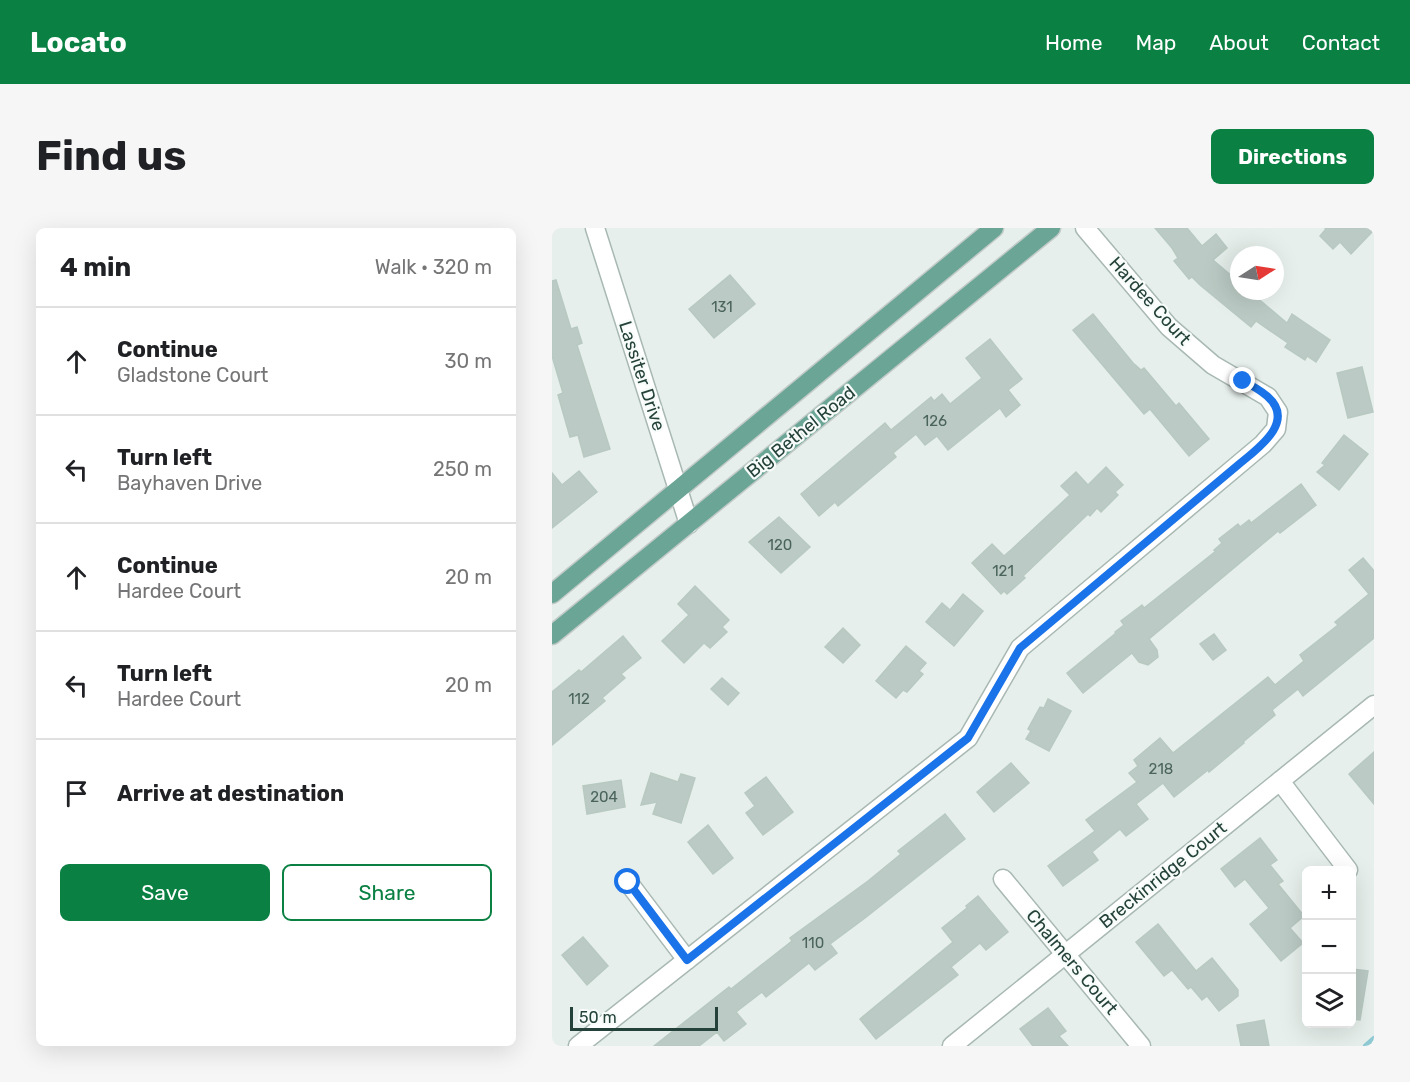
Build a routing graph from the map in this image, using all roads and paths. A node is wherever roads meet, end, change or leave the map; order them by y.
1 (595, 228) edge
2 (994, 228) edge
3 (1051, 228) edge
4 (1085, 228) edge
5 (678, 490) junction
6 (689, 524) junction
7 (552, 594) edge
8 (552, 635) edge
9 (1374, 705) edge
10 (1280, 781) junction
11 (1344, 866) edge
12 (1003, 879) dead end
13 (628, 882) dead end
14 (1065, 954) junction
15 (687, 960) junction
16 (578, 1046) edge
17 (952, 1046) edge
18 (1141, 1046) edge

1 - 5 street, Lassiter Drive
2 - 5 main road, Big Bethel Road
3 - 6 main road, Big Bethel Road
4 - 15 street, Hardee Court
5 - 6 street, Lassiter Drive
5 - 7 main road, Big Bethel Road
6 - 8 main road, Big Bethel Road
9 - 10 street, Breckinridge Court
10 - 11 street
10 - 14 street, Breckinridge Court
12 - 14 street, Chalmers Court
13 - 15 street
14 - 17 street, Breckinridge Court
14 - 18 street, Chalmers Court
15 - 16 street, Hardee Court

